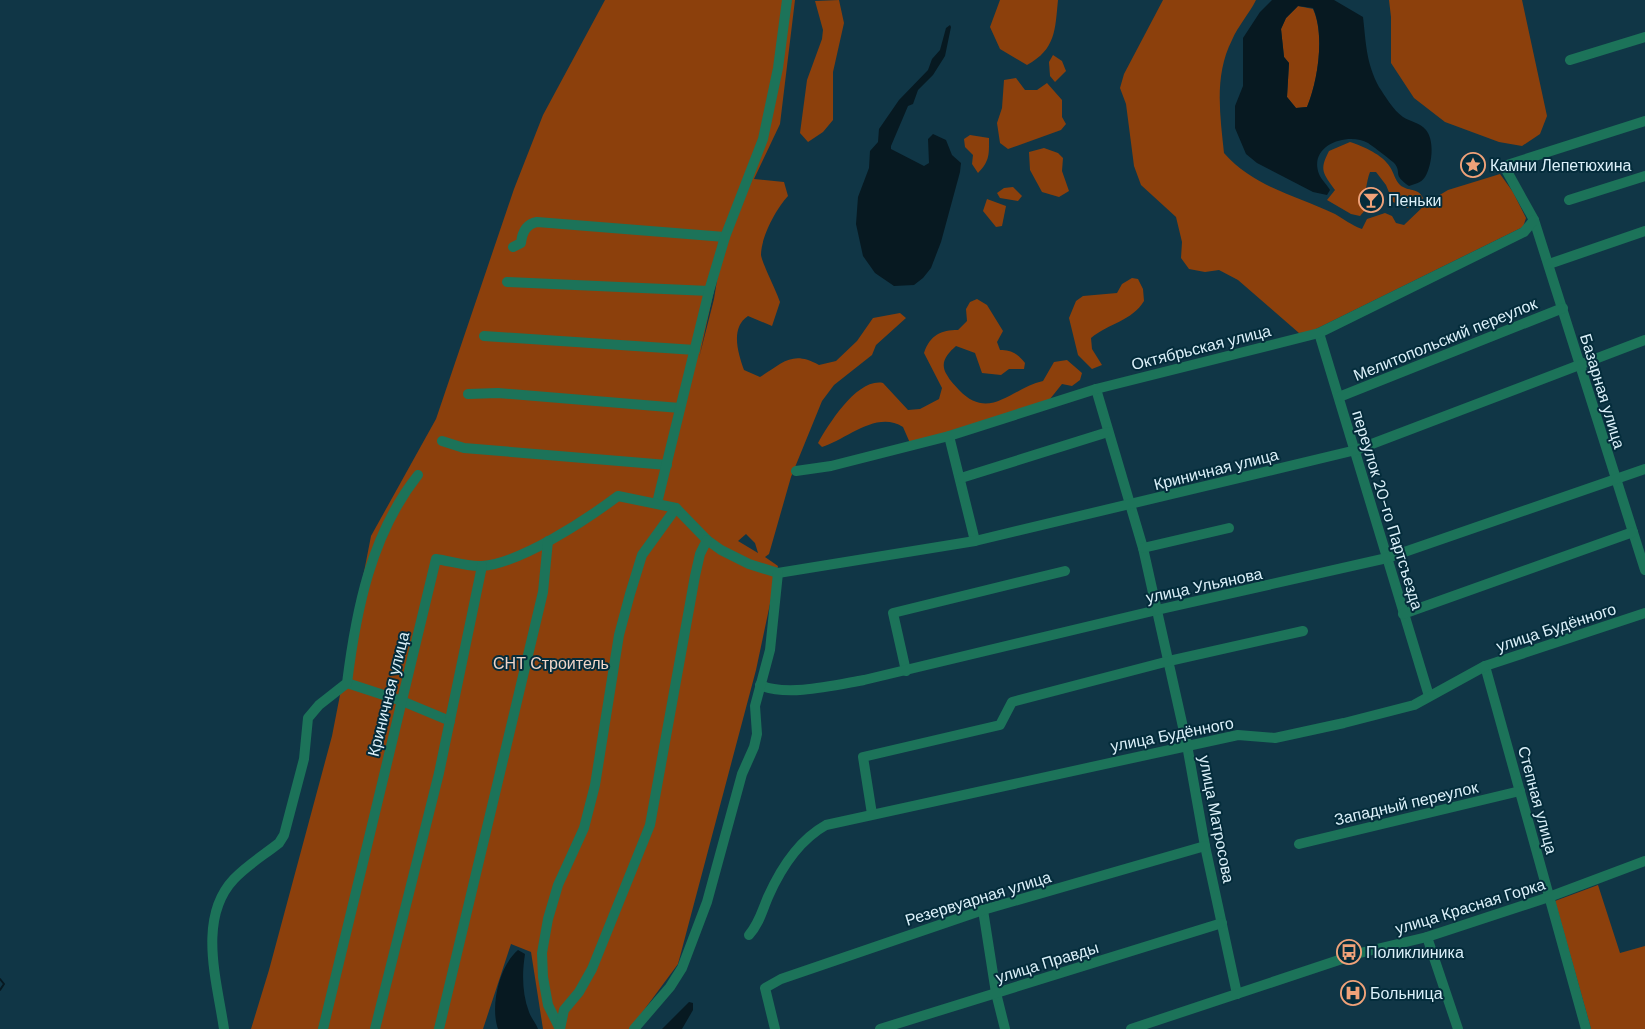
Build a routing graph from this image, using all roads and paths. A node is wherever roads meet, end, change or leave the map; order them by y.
1 (787, 0) edge
2 (1645, 37) edge
3 (1570, 60) dead end
4 (1645, 121) edge
5 (1645, 176) edge
6 (1569, 200) dead end
7 (1534, 220) junction
8 (1645, 231) edge
9 (725, 237) junction
10 (513, 247) dead end
11 (1549, 264) junction
12 (507, 282) dead end
13 (709, 291) junction
14 (1563, 308) junction
15 (1319, 333) junction
16 (484, 336) dead end
17 (1645, 340) edge
18 (694, 350) junction
19 (1579, 364) junction
20 (1096, 389) junction
21 (468, 394) dead end
22 (1339, 397) junction
23 (680, 408) junction
24 (1108, 432) junction
25 (949, 436) junction
26 (442, 441) dead end
27 (1356, 450) junction
28 (666, 465) junction
29 (1645, 469) edge
30 (796, 471) dead end
31 (418, 476) dead end
32 (961, 478) junction
33 (1615, 479) junction
34 (657, 503) junction
35 (1130, 505) junction
36 (676, 508) junction
37 (1229, 528) dead end
38 (1633, 532) junction
39 (707, 540) junction
40 (548, 541) junction
41 (975, 541) junction
42 (1143, 548) junction
43 (1387, 558) junction
44 (482, 566) junction
45 (1645, 570) edge
46 (1065, 571) dead end
47 (778, 573) junction
48 (1157, 610) junction
49 (1645, 613) edge
50 (1403, 614) junction
51 (1303, 631) dead end
52 (1169, 661) junction
53 (1485, 666) junction
54 (906, 671) junction
55 (347, 683) junction
56 (760, 685) junction
57 (1429, 696) junction
58 (402, 701) junction
59 (450, 721) junction
60 (1187, 745) junction
61 (1520, 792) junction
62 (872, 814) junction
63 (1298, 844) dead end
64 (1205, 846) junction
65 (1645, 861) edge
66 (1549, 897) junction
67 (983, 910) junction
68 (1222, 923) junction
69 (749, 935) dead end
70 (1427, 937) junction
71 (996, 993) junction
72 (1237, 994) junction
73 (224, 1029) edge
74 (323, 1029) edge
75 (375, 1029) edge
76 (439, 1029) edge
77 (560, 1029) edge
78 (634, 1029) edge
79 (775, 1029) edge
80 (880, 1029) edge
81 (1005, 1029) edge
82 (1130, 1029) edge
83 (1458, 1029) edge
84 (1586, 1029) edge

1 - 9 street
2 - 3 street
4 - 7 street
5 - 6 street
7 - 11 street, Базарная улица
7 - 15 street, Октябрьская улица
8 - 11 street
9 - 10 street
9 - 13 street
11 - 14 street, Базарная улица
12 - 13 street
13 - 18 street
14 - 19 street, Базарная улица
14 - 22 street, Мелитопольский переулок
15 - 20 street, Октябрьская улица
15 - 22 street, переулок 20-го Партсъезда
16 - 18 street
17 - 19 street, Криничная улица
18 - 23 street
19 - 27 street, Криничная улица
19 - 33 street, Базарная улица
20 - 24 street, улица Матросова
20 - 25 street, Октябрьская улица
21 - 23 street
22 - 27 street, переулок 20-го Партсъезда
23 - 28 street
24 - 32 street
24 - 35 street, улица Матросова
25 - 30 street, Октябрьская улица
25 - 32 street
26 - 28 street
27 - 35 street, Криничная улица
27 - 43 street, переулок 20-го Партсъезда
28 - 34 street
29 - 33 street, улица Ульянова
31 - 55 street
32 - 41 street
33 - 38 street, Базарная улица
33 - 43 street, улица Ульянова
34 - 36 street
34 - 40 street, Криничная улица
35 - 41 street, Криничная улица
35 - 42 street, улица Матросова
36 - 39 street
36 - 77 street
37 - 42 street
38 - 45 street, Базарная улица
38 - 50 street
39 - 47 street
39 - 77 street
40 - 44 street, Криничная улица
40 - 76 street
41 - 47 street, Криничная улица
42 - 48 street, улица Матросова
43 - 48 street, улица Ульянова
43 - 50 street, переулок 20-го Партсъезда
44 - 58 street, Криничная улица
44 - 59 street
46 - 54 street
47 - 56 street
48 - 52 street, улица Матросова
48 - 54 street, улица Ульянова
49 - 53 street, улица Будённого
50 - 57 street, переулок 20-го Партсъезда
51 - 52 street
52 - 60 street, улица Матросова
52 - 62 street
53 - 57 street, улица Будённого
53 - 61 street, Степная улица
54 - 56 street, улица Ульянова
55 - 58 street
55 - 73 street
56 - 78 street
57 - 60 street, улица Будённого
58 - 59 street
58 - 74 street, Криничная улица
59 - 75 street
60 - 62 street, улица Будённого
60 - 64 street, улица Матросова
61 - 63 street, Западный переулок
61 - 66 street, Степная улица
62 - 69 street, улица Будённого
64 - 67 street, Резервуарная улица
64 - 68 street, улица Матросова
65 - 66 street, улица Красная Горка
66 - 70 street, улица Красная Горка
66 - 84 street, Степная улица
67 - 71 street
67 - 79 street, Резервуарная улица
68 - 71 street, улица Правды
68 - 72 street, улица Матросова
70 - 72 street, улица Красная Горка
70 - 83 street
71 - 80 street, улица Правды
71 - 81 street
72 - 82 street, улица Красная Горка

